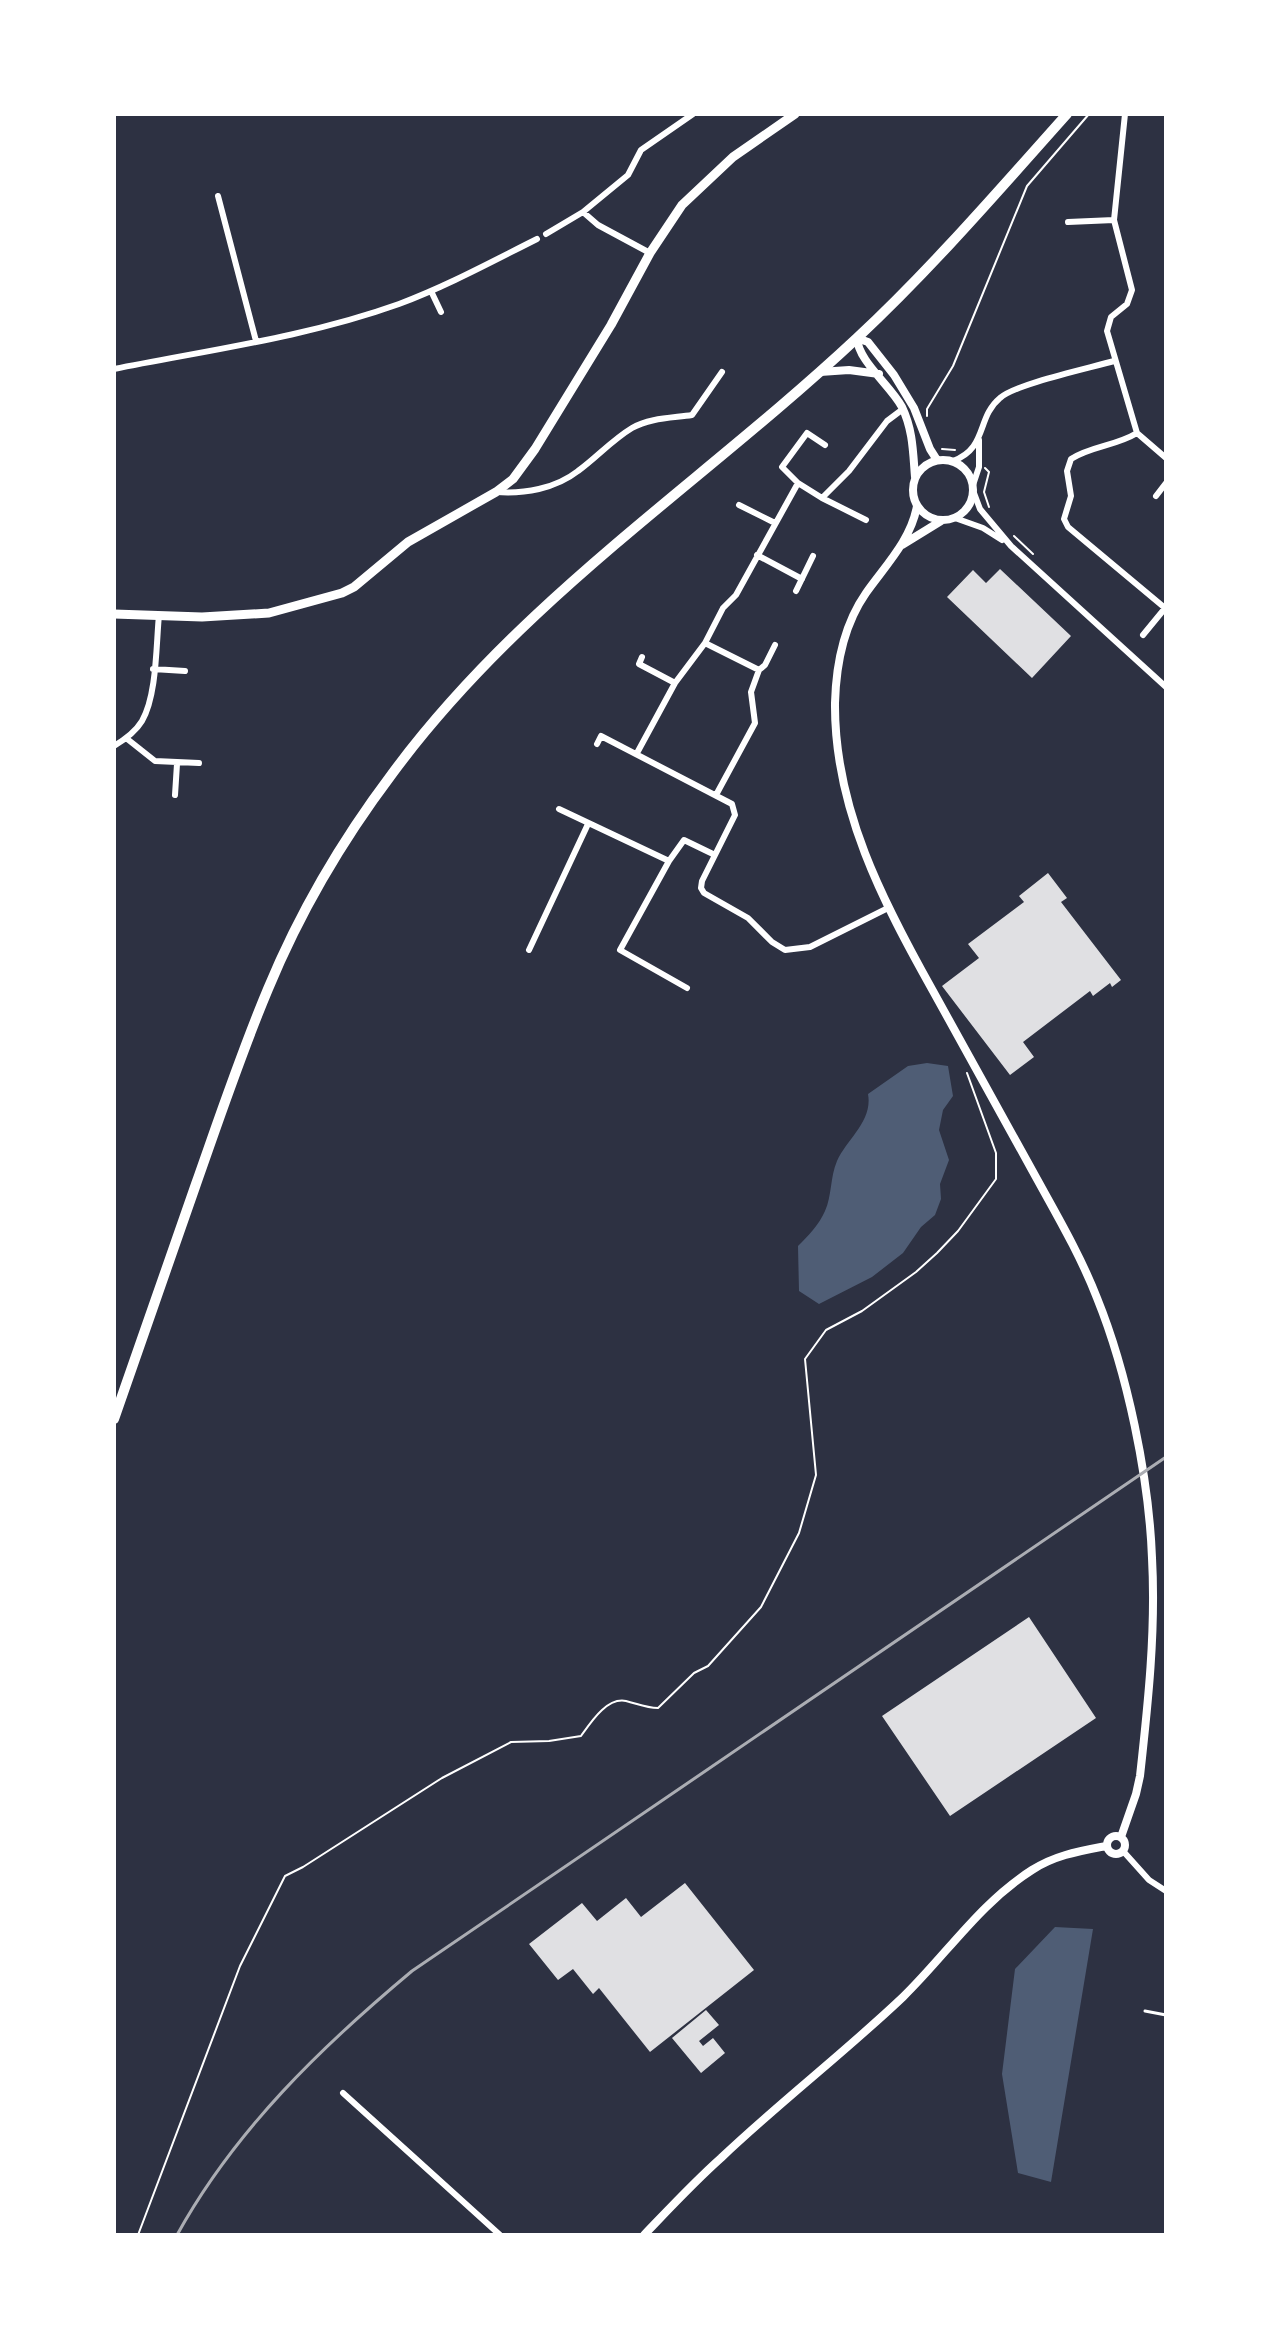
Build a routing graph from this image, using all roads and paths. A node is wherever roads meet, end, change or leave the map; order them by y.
1 (693, 114) edge
2 (795, 114) edge
3 (1067, 114) edge
4 (1089, 114) edge
5 (1125, 114) edge
6 (218, 196) dead end
7 (583, 212) junction
8 (1114, 220) junction
9 (1068, 222) dead end
10 (546, 234) dead end
11 (537, 239) dead end
12 (650, 253) junction
13 (431, 291) junction
14 (441, 312) dead end
15 (857, 338) junction
16 (256, 341) junction
17 (1114, 361) junction
18 (114, 369) edge
19 (722, 372) dead end
20 (817, 373) junction
21 (879, 374) junction
22 (903, 409) junction
23 (928, 418) dead end
24 (1137, 433) junction
25 (979, 440) junction
26 (825, 445) dead end
27 (939, 449) dead end
28 (970, 452) junction
29 (1166, 458) edge
30 (937, 460) junction
31 (953, 461) junction
32 (979, 462) junction
33 (915, 477) junction
34 (798, 483) junction
35 (1166, 483) edge
36 (974, 489) junction
37 (496, 492) junction
38 (1156, 496) dead end
39 (822, 498) junction
40 (739, 505) dead end
41 (917, 506) junction
42 (993, 513) dead end
43 (955, 518) junction
44 (866, 520) dead end
45 (942, 520) junction
46 (775, 523) junction
47 (1009, 531) dead end
48 (901, 546) junction
49 (1011, 546) junction
50 (757, 555) junction
51 (813, 556) dead end
52 (1043, 563) dead end
53 (802, 579) junction
54 (796, 591) dead end
55 (1166, 608) edge
56 (114, 614) edge
57 (159, 615) junction
58 (1143, 635) dead end
59 (705, 643) junction
60 (775, 645) dead end
61 (642, 657) dead end
62 (153, 669) junction
63 (759, 670) junction
64 (185, 671) dead end
65 (675, 683) junction
66 (1166, 687) edge
67 (126, 738) junction
68 (597, 744) dead end
69 (114, 746) edge
70 (637, 753) junction
71 (199, 763) dead end
72 (177, 764) junction
73 (175, 795) dead end
74 (716, 795) junction
75 (559, 809) dead end
76 (588, 824) junction
77 (715, 855) junction
78 (669, 861) junction
79 (888, 908) junction
80 (529, 950) dead end
81 (687, 988) dead end
82 (973, 1064) junction
83 (114, 1419) edge
84 (1121, 1837) junction
85 (1106, 1846) junction
86 (1123, 1851) junction
87 (1166, 1891) edge
88 (1145, 2011) dead end
89 (1166, 2015) edge
90 (343, 2093) dead end
91 (138, 2235) edge
92 (500, 2235) edge
93 (644, 2235) edge

1 - 7 street
2 - 12 main road
3 - 15 main road
4 - 23 path
5 - 8 street
6 - 16 street
7 - 10 street
7 - 12 street
8 - 9 street
8 - 17 street
11 - 13 street
12 - 37 main road
13 - 14 street
13 - 16 street
15 - 20 main road
15 - 21 street
15 - 30 street
16 - 18 street
17 - 24 street
17 - 25 street
19 - 37 street
20 - 21 street
20 - 83 main road
21 - 22 street
22 - 33 street
22 - 39 street
24 - 29 street
24 - 55 street
25 - 28 street
25 - 32 street
26 - 34 street
27 - 28 path
28 - 31 street
30 - 31 street
30 - 33 street
31 - 36 street
32 - 36 street
32 - 42 path
33 - 41 street
34 - 39 street
34 - 46 street
35 - 38 street
36 - 43 street
36 - 49 street
37 - 57 main road
39 - 44 street
40 - 46 street
41 - 45 street
41 - 48 street
43 - 45 street
43 - 49 street
45 - 48 street
46 - 50 street
47 - 52 path
48 - 79 street
49 - 66 street
50 - 53 street
50 - 59 street
51 - 53 street
53 - 54 street
55 - 58 street
56 - 57 main road
57 - 62 street
59 - 63 street
59 - 65 street
60 - 63 street
61 - 65 street
62 - 64 street
62 - 67 street
63 - 74 street
65 - 70 street
67 - 69 street
67 - 72 street
68 - 70 street
70 - 74 street
71 - 72 street
72 - 73 street
74 - 77 street
75 - 76 street
76 - 78 street
76 - 80 street
77 - 78 street
77 - 79 street
78 - 81 street
79 - 82 street
82 - 84 street
82 - 91 path
84 - 85 street
84 - 86 street
85 - 86 street
85 - 93 street
86 - 87 street
88 - 89 lane
90 - 92 street

